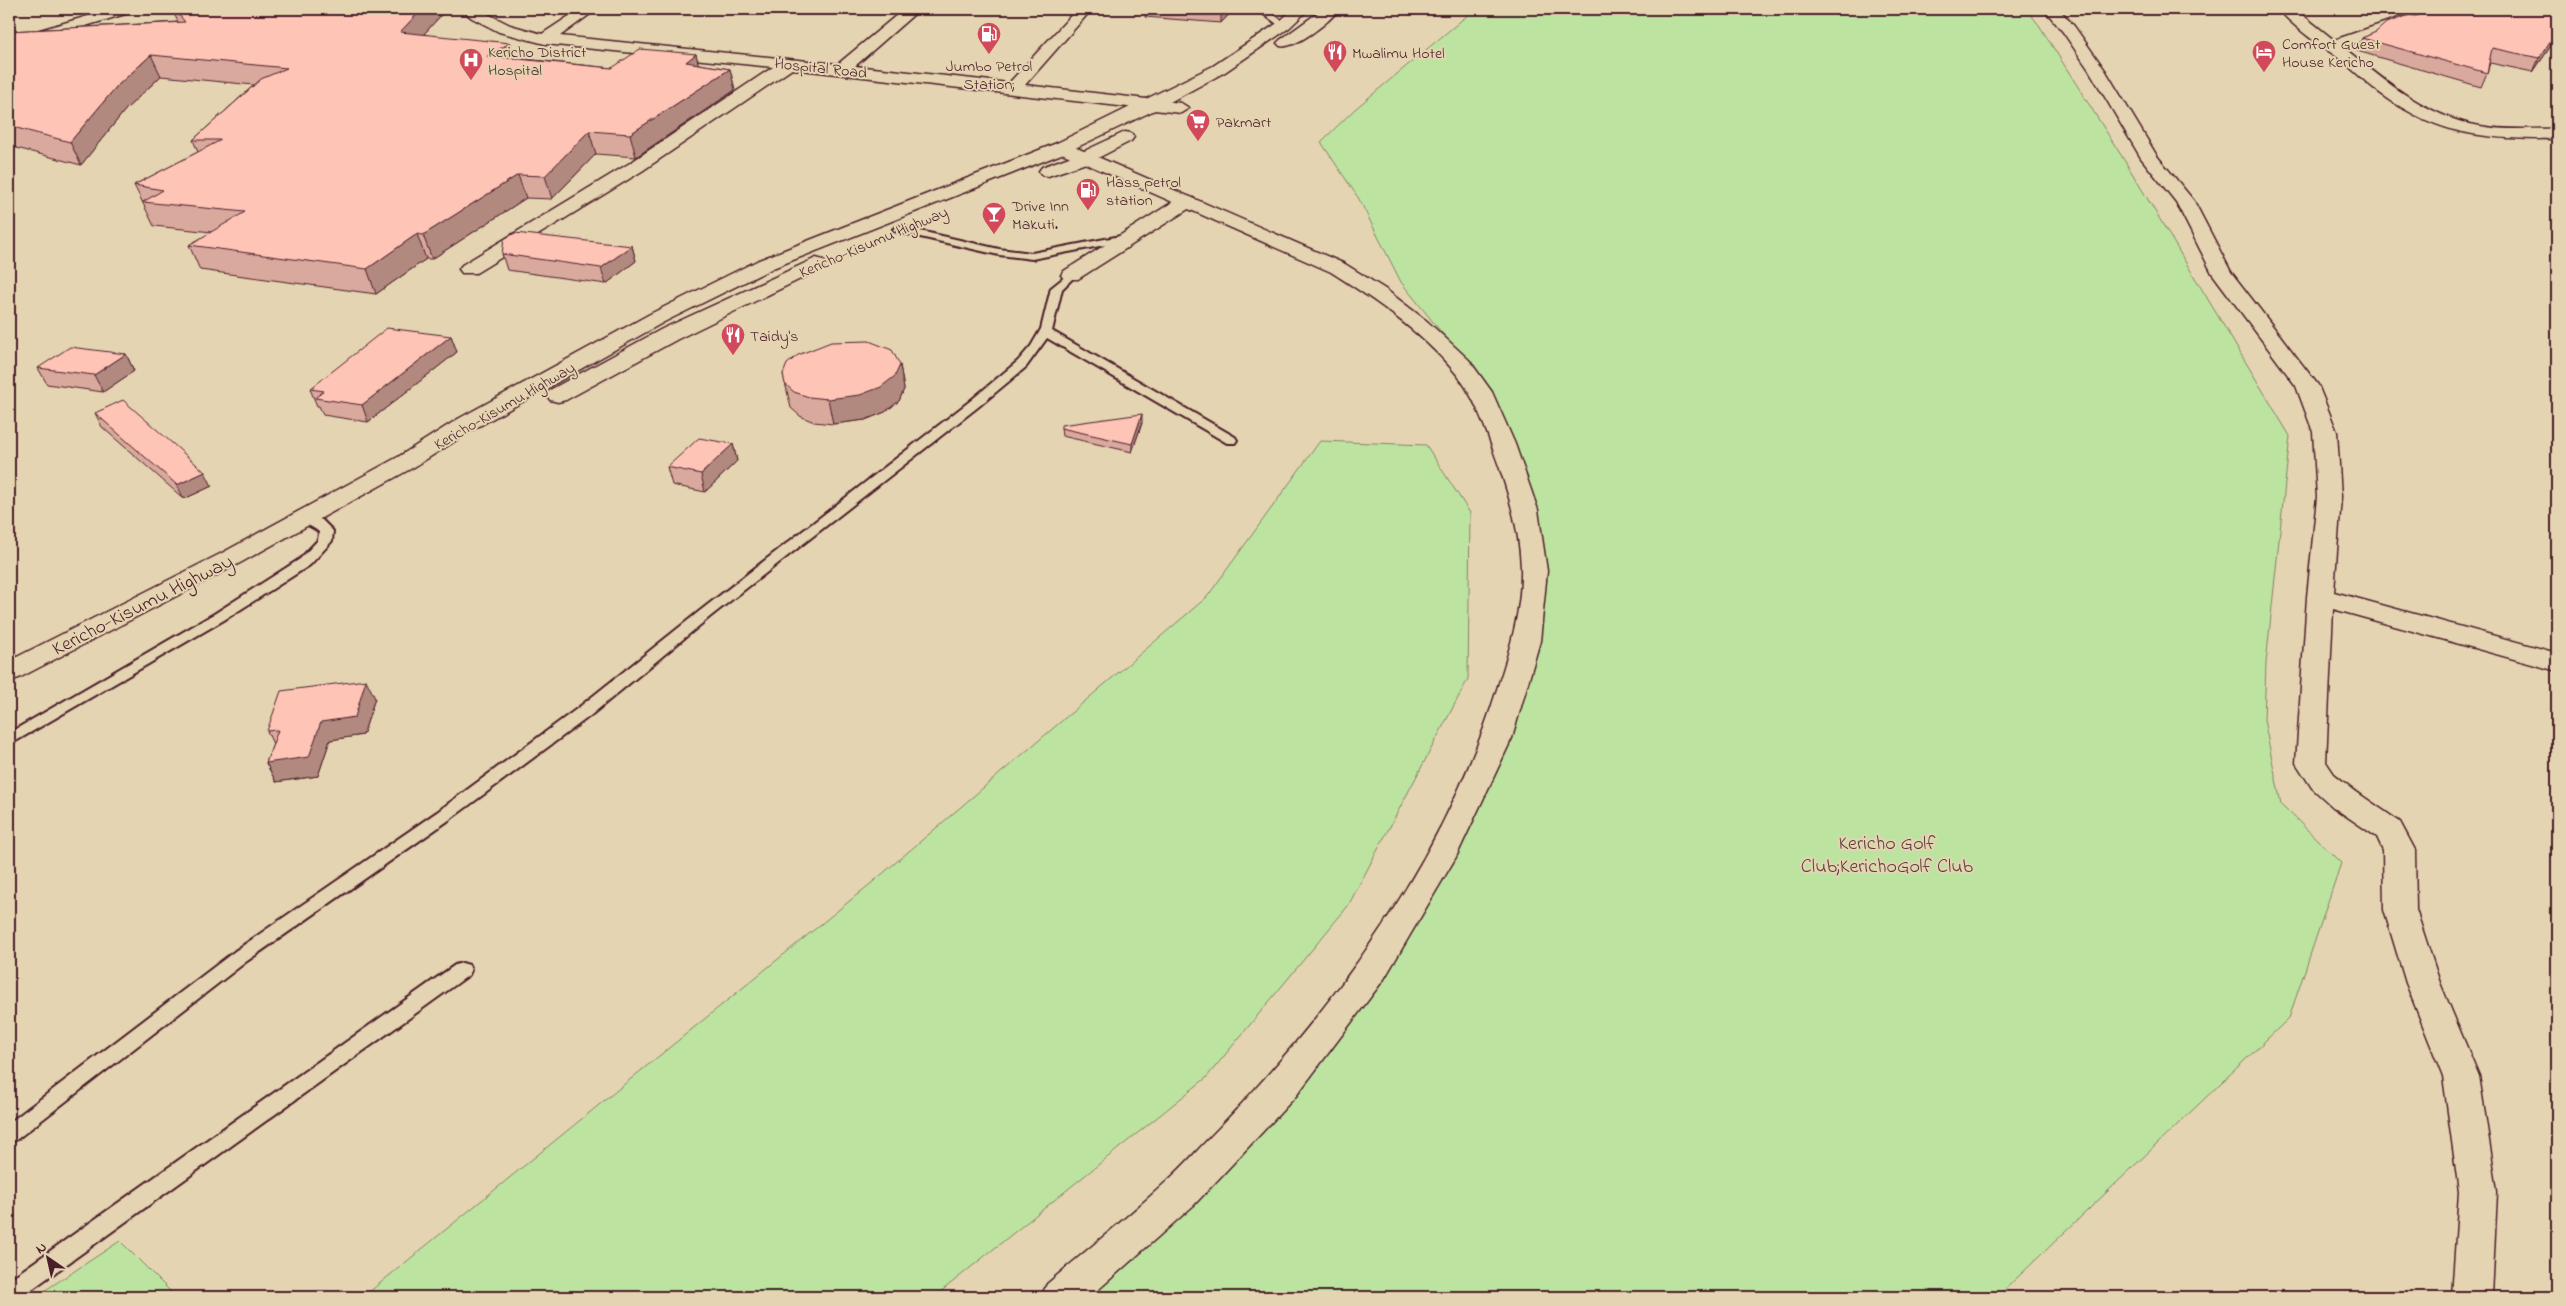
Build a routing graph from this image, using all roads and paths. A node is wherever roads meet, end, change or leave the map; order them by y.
1 (127, 9) edge
2 (468, 9) edge
3 (590, 9) edge
4 (913, 9) edge
5 (1086, 9) edge
6 (1261, 9) edge
7 (1302, 9) edge
8 (1332, 9) edge
9 (2051, 9) edge
10 (2286, 9) edge
11 (2439, 9) edge
12 (1284, 24) junction
13 (545, 39) junction
14 (9, 44) edge
15 (2330, 46) junction
16 (788, 64) junction
17 (842, 69) junction
18 (1014, 88) junction
19 (1153, 104) junction
20 (1181, 108) junction
21 (2557, 134) edge
22 (1074, 152) junction
23 (1186, 202) junction
24 (898, 228) junction
25 (1132, 237) junction
26 (469, 269) dead end
27 (1071, 276) joint
28 (1045, 332) junction
29 (1231, 440) dead end
30 (406, 462) junction
31 (304, 518) junction
32 (2320, 597) junction
33 (2557, 662) edge
34 (9, 672) edge
35 (9, 740) edge
36 (462, 970) dead end
37 (9, 1134) edge
38 (9, 1293) edge
39 (1061, 1297) edge
40 (2472, 1297) edge

1 - 14 main road
2 - 13 main road, Hospital Road
3 - 13 main road
4 - 17 main road
5 - 18 main road
6 - 12 lane
7 - 12 main road, Kericho-Kisumu Highway
8 - 20 main road, Kericho-Kisumu Highway
9 - 32 main road
10 - 15 main road
11 - 15 main road
12 - 19 main road, Kericho-Kisumu Highway
13 - 16 main road, Hospital Road
15 - 21 main road
16 - 17 main road, Hospital Road
16 - 26 main road
17 - 18 main road, Hospital Road
18 - 19 main road, Hospital Road
19 - 20 main road, Hospital Road
19 - 22 main road, Kericho-Kisumu Highway
20 - 22 main road, Kericho-Kisumu Highway
22 - 23 main road
22 - 24 main road, Kericho-Kisumu Highway
22 - 30 main road, Kericho-Kisumu Highway
23 - 25 main road
23 - 39 main road
24 - 25 lane
24 - 30 main road, Kericho-Kisumu Highway
25 - 27 main road
27 - 28 lane
28 - 29 lane
28 - 37 lane
30 - 31 main road, Kericho-Kisumu Highway
31 - 34 main road, Kericho-Kisumu Highway
31 - 35 lane
32 - 33 main road
32 - 40 main road
36 - 38 lane

